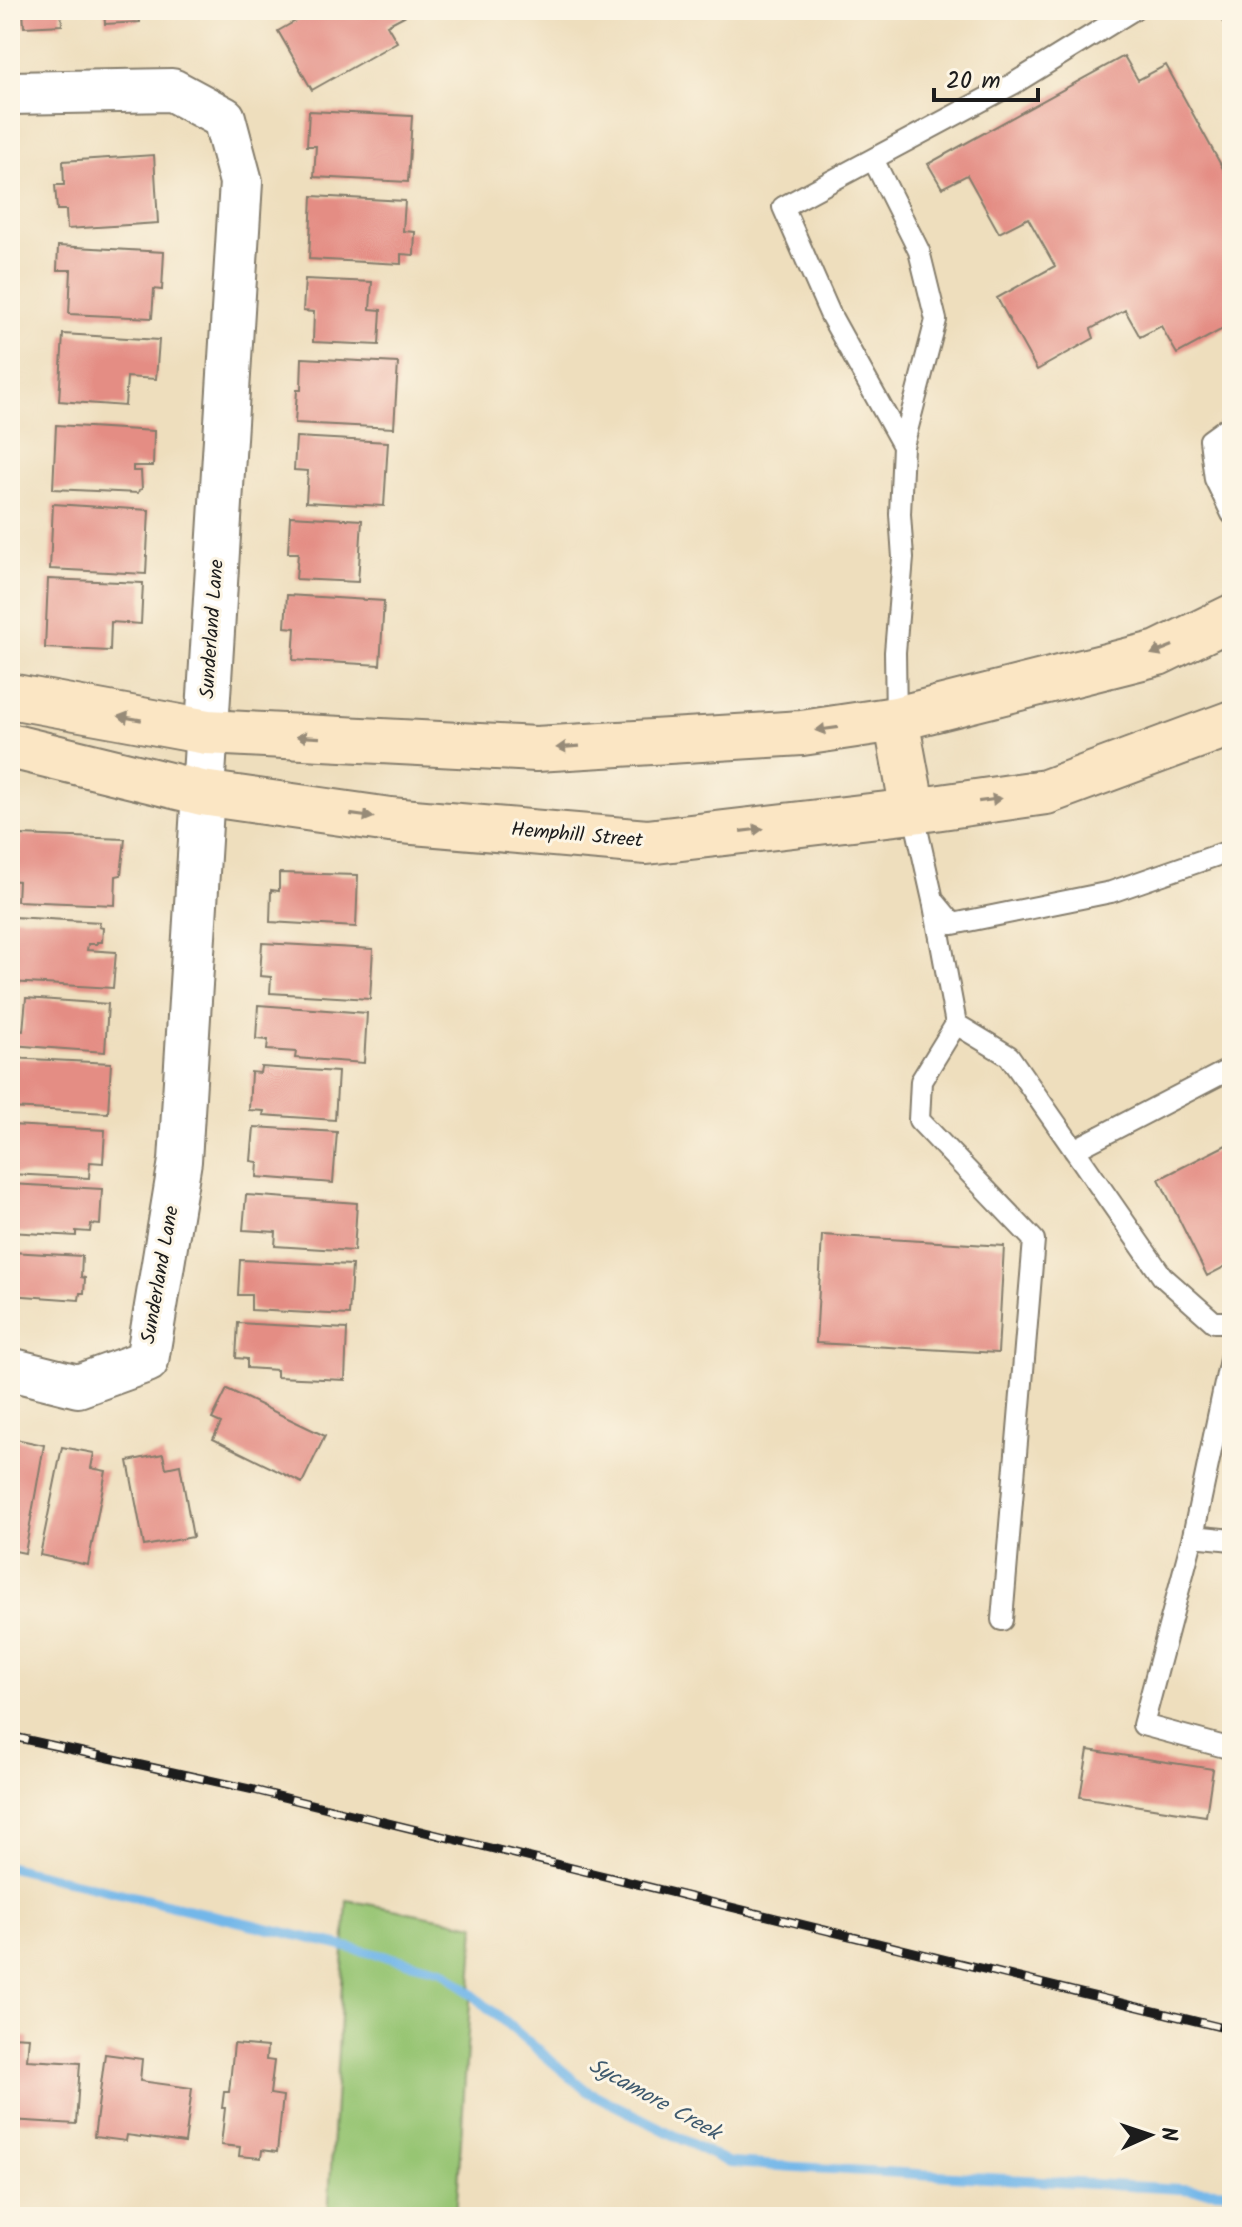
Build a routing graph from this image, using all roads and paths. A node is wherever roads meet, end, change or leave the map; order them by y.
1 (1133, 10) edge
2 (1228, 10) edge
3 (1232, 16) edge
4 (10, 93) edge
5 (873, 159) junction
6 (1232, 424) edge
7 (903, 446) junction
8 (1232, 514) edge
9 (1232, 617) edge
10 (10, 696) edge
11 (896, 719) junction
12 (1232, 723) edge
13 (207, 732) junction
14 (10, 746) edge
15 (202, 793) junction
16 (913, 811) junction
17 (1232, 850) edge
18 (933, 900) junction
19 (956, 1024) junction
20 (1232, 1068) edge
21 (1074, 1150) junction
22 (1232, 1322) edge
23 (1232, 1350) edge
24 (10, 1369) edge
25 (1193, 1536) junction
26 (1232, 1540) edge
27 (1002, 1620) dead end
28 (1232, 1749) edge

1 - 5 lane
2 - 3 lane
4 - 13 street, Sunderland Lane
5 - 7 lane
5 - 7 lane
6 - 8 lane
7 - 11 lane
9 -> 11 street
13 -> 10 street
11 -> 13 street
11 - 16 street
16 -> 12 street, Hemphill Street
13 - 15 street, Sunderland Lane
14 - 15 street, Hemphill Street
15 -> 16 street, Hemphill Street
15 - 24 street, Sunderland Lane
16 - 18 lane
17 - 18 lane
18 - 19 lane
19 - 21 lane
19 - 27 lane
20 - 21 lane
21 - 22 lane
23 - 25 lane
25 - 26 lane
25 - 28 lane

